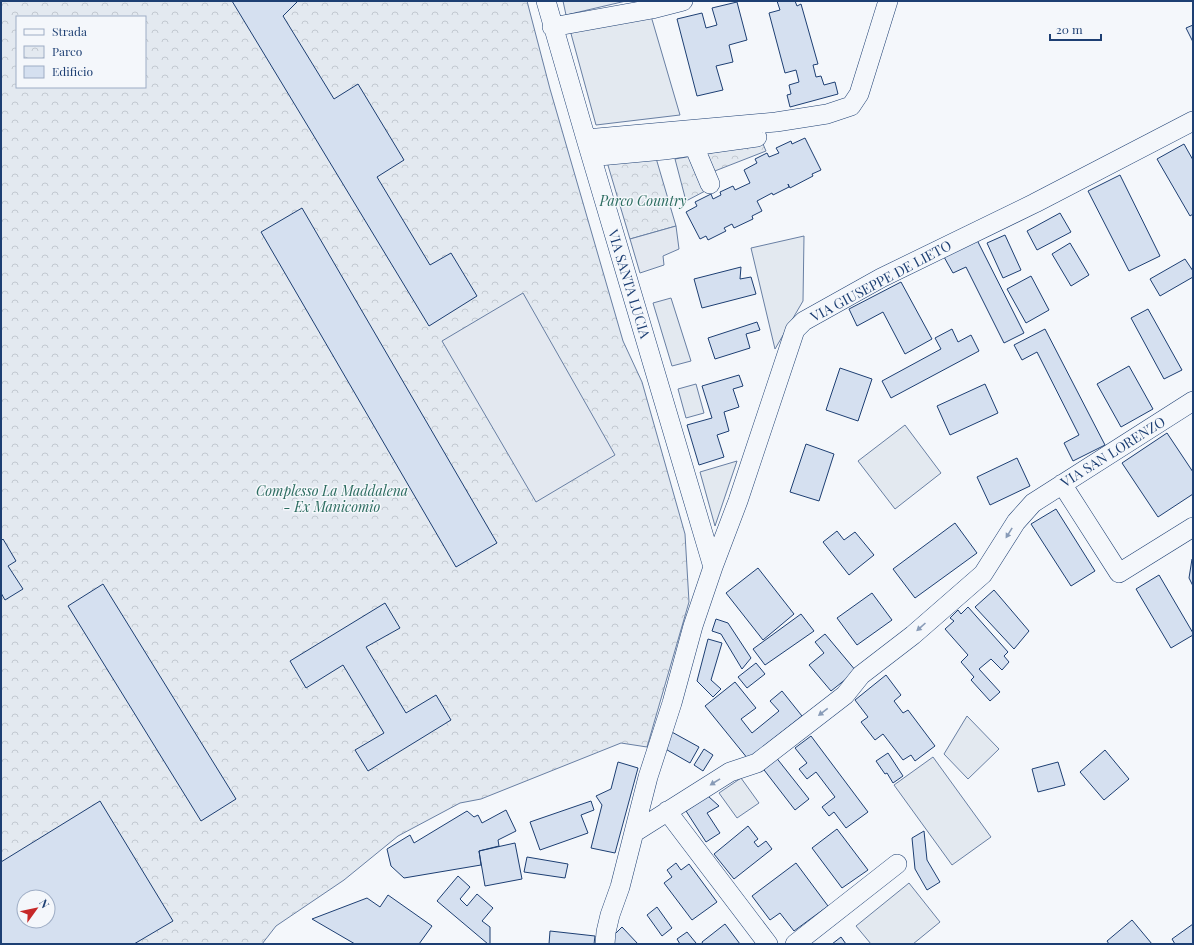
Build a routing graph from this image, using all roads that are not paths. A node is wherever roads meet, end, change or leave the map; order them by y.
1 (546, 1) edge
2 (683, 1) edge
3 (888, 1) edge
4 (651, 5) edge
5 (552, 27) junction
6 (1193, 122) edge
7 (757, 137) dead end
8 (586, 139) junction
9 (694, 146) junction
10 (599, 156) dead end
11 (710, 184) dead end
12 (1193, 401) edge
13 (1062, 484) junction
14 (1193, 527) edge
15 (713, 567) junction
16 (667, 811) junction
17 (635, 832) junction
18 (897, 864) dead end
19 (605, 944) edge
20 (768, 944) edge
21 (796, 944) edge

1 - 5 street, VIA SANTA LUCIA
2 - 4 street
3 - 8 street
4 - 5 street
5 - 8 street, VIA SANTA LUCIA
6 - 15 street, VIA GIUSEPPE DE LIETO
7 - 9 street
8 - 15 street, VIA SANTA LUCIA
9 - 10 street
9 - 11 street
12 - 13 street, VIA SAN LORENZO
13 - 14 street
13 -> 16 street, VIA SAN LORENZO
15 - 17 street, VIA GIUSEPPE DE LIETO
16 - 17 street, VIA SAN LORENZO
16 - 20 street
17 - 19 street, VIA GIUSEPPE DE LIETO
18 - 21 street

